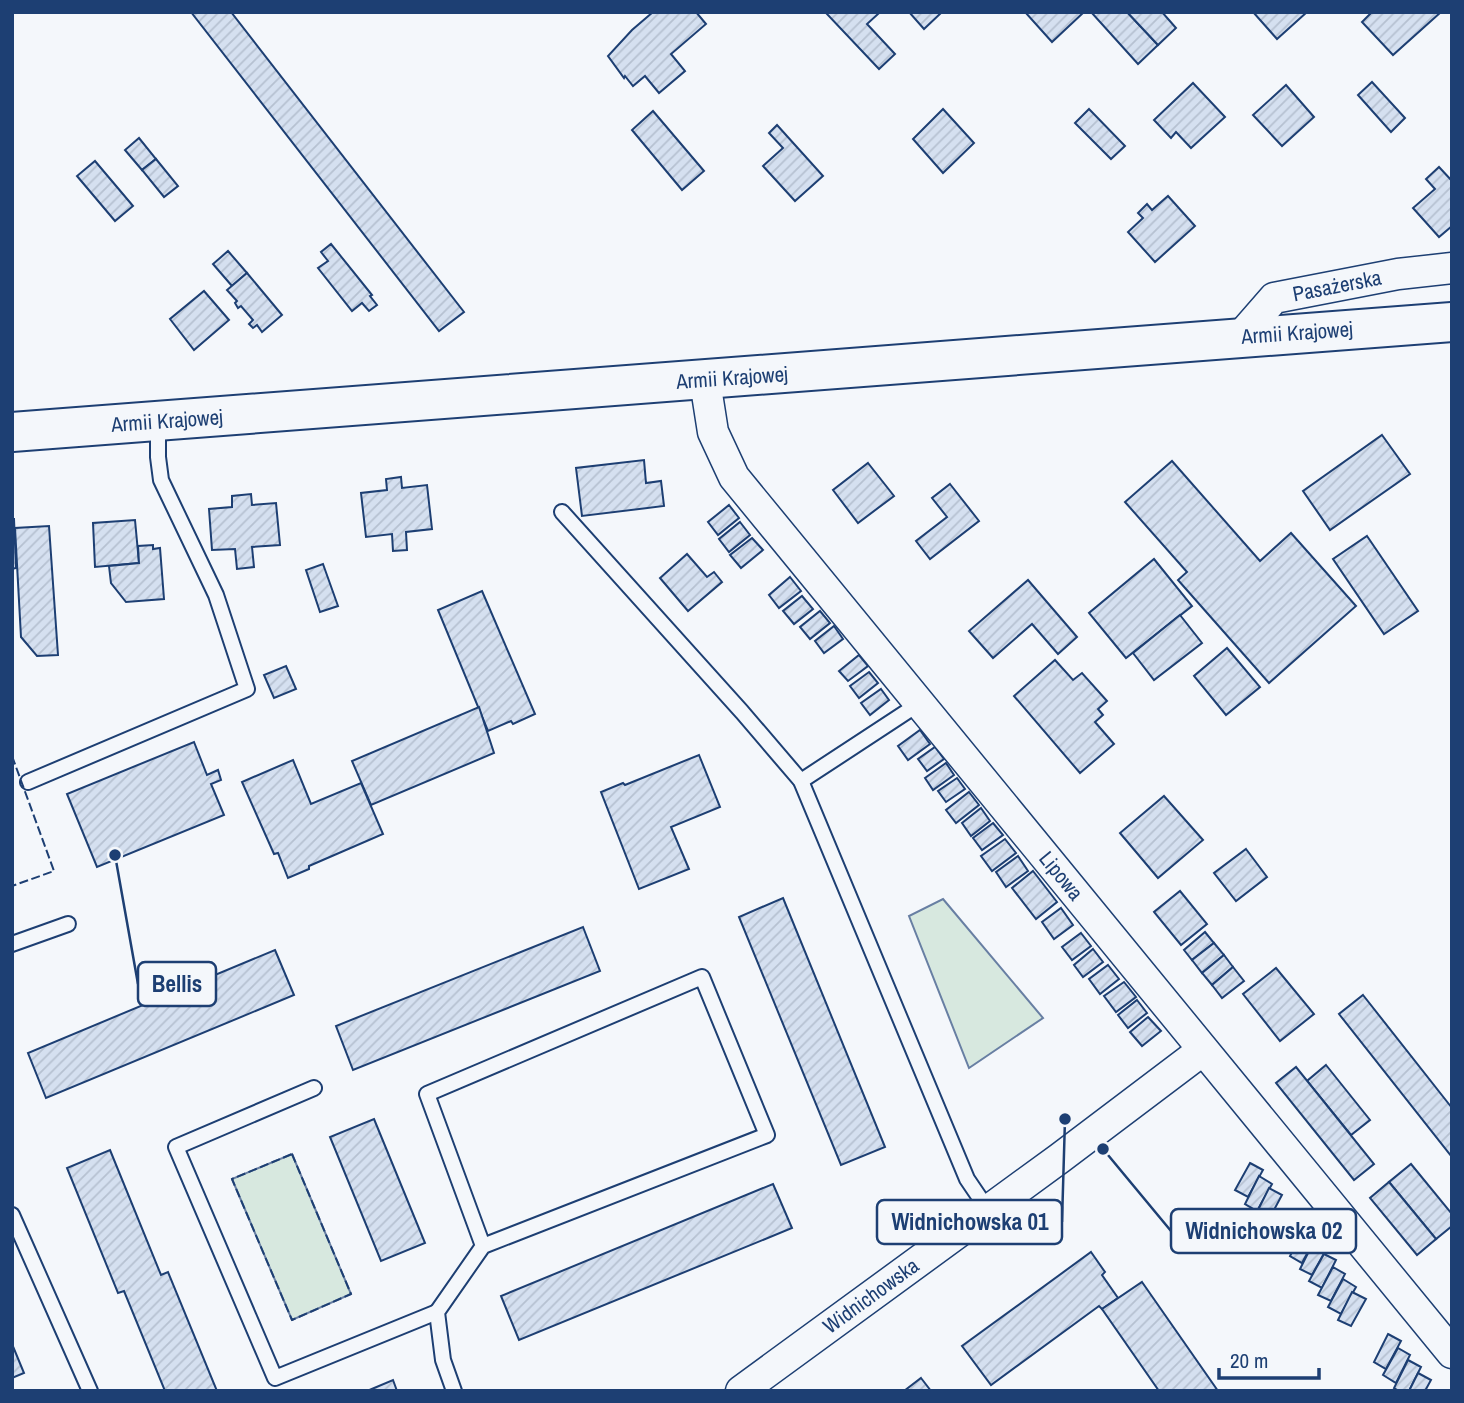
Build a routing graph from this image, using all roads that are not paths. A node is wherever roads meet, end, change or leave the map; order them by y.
1 (1452, 268) edge
2 (1452, 322) edge
3 (1240, 337) junction
4 (705, 381) junction
5 (158, 422) junction
6 (12, 432) edge
7 (562, 512) dead end
8 (920, 702) junction
9 (801, 781) junction
10 (29, 782) dead end
11 (68, 924) dead end
12 (12, 944) edge
13 (1203, 1051) junction
14 (314, 1088) dead end
15 (988, 1210) junction
16 (12, 1216) edge
17 (483, 1247) junction
18 (438, 1312) junction
19 (1452, 1353) edge
20 (90, 1391) edge
21 (454, 1391) edge
22 (741, 1391) edge

1 - 3 street, Pasażerska
2 - 3 main road, Armii Krajowej
3 - 4 main road, Armii Krajowej
4 - 5 main road, Armii Krajowej
4 - 8 street, Lipowa
5 - 6 main road, Armii Krajowej
5 - 10 lane
7 - 9 lane
8 - 9 lane
8 - 13 street, Lipowa
9 - 15 lane
11 - 12 lane
13 - 15 street, Widnichowska
13 - 19 street, Lipowa
14 - 18 lane
15 - 22 street, Widnichowska
16 - 20 lane
17 - 17 lane
17 - 18 lane
18 - 21 lane

